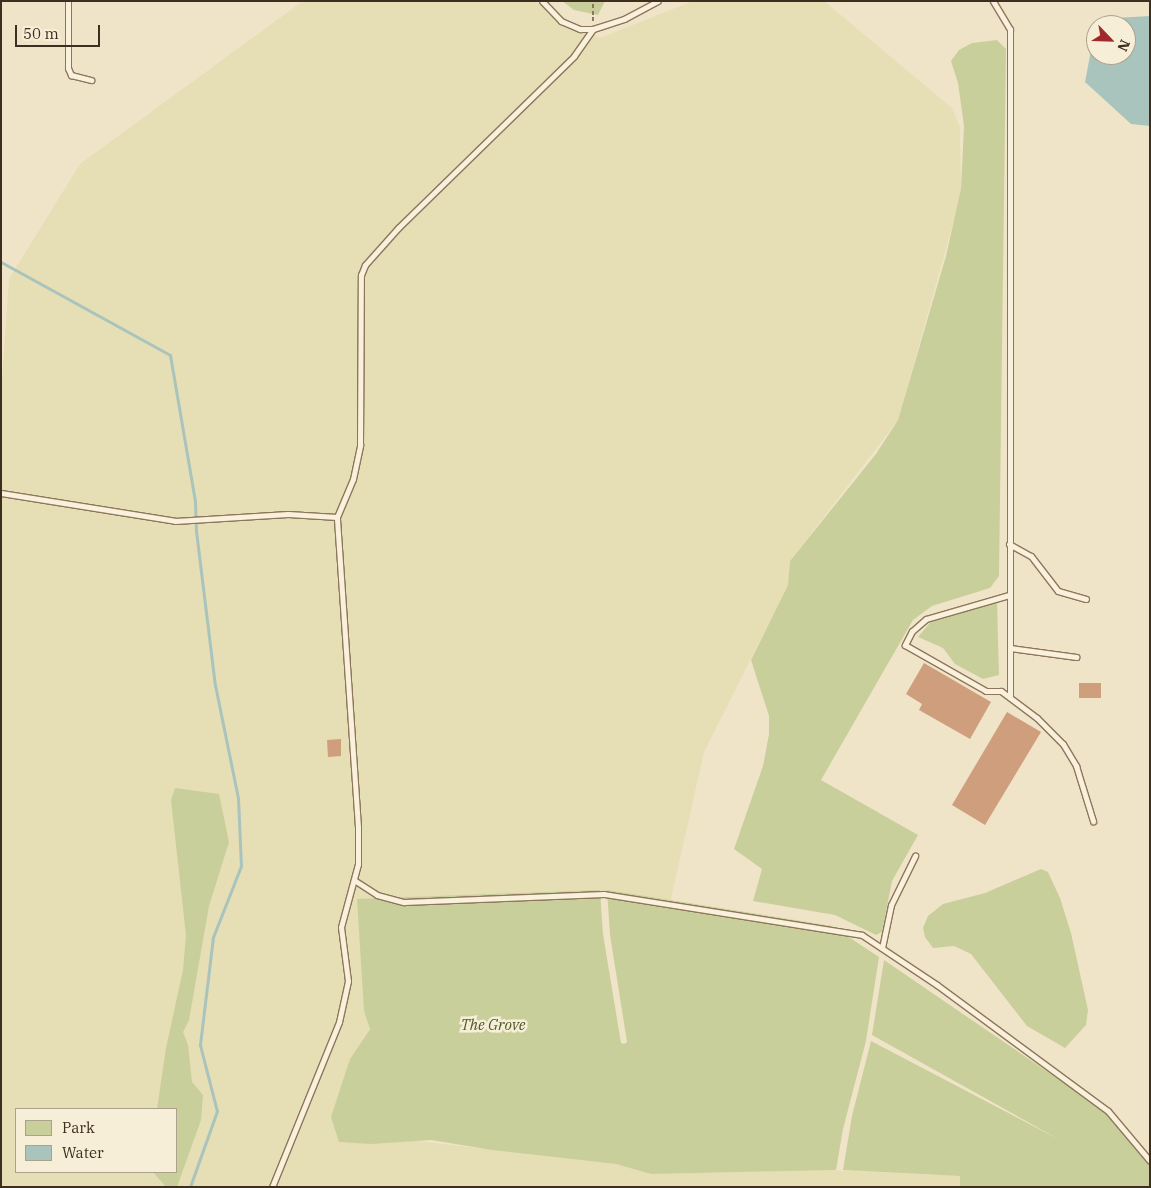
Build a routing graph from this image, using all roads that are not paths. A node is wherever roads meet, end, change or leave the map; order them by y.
1 (68, 1) edge
2 (542, 1) edge
3 (658, 1) edge
4 (993, 1) edge
5 (592, 29) junction
6 (91, 80) dead end
7 (1, 493) edge
8 (338, 517) junction
9 (1009, 544) junction
10 (1009, 595) junction
11 (1086, 599) dead end
12 (1010, 648) junction
13 (1076, 657) dead end
14 (1010, 697) junction
15 (1093, 820) dead end
16 (915, 856) dead end
17 (354, 880) junction
18 (882, 948) junction
19 (1150, 1162) edge
20 (272, 1187) edge

1 - 6 lane
2 - 5 lane
3 - 5 lane
4 - 9 lane
5 - 8 lane
7 - 8 lane
8 - 17 lane
9 - 10 lane
9 - 11 lane
10 - 12 lane
10 - 14 lane
12 - 13 lane
12 - 14 lane
14 - 15 lane
16 - 18 lane
17 - 18 lane
17 - 20 lane
18 - 19 lane

